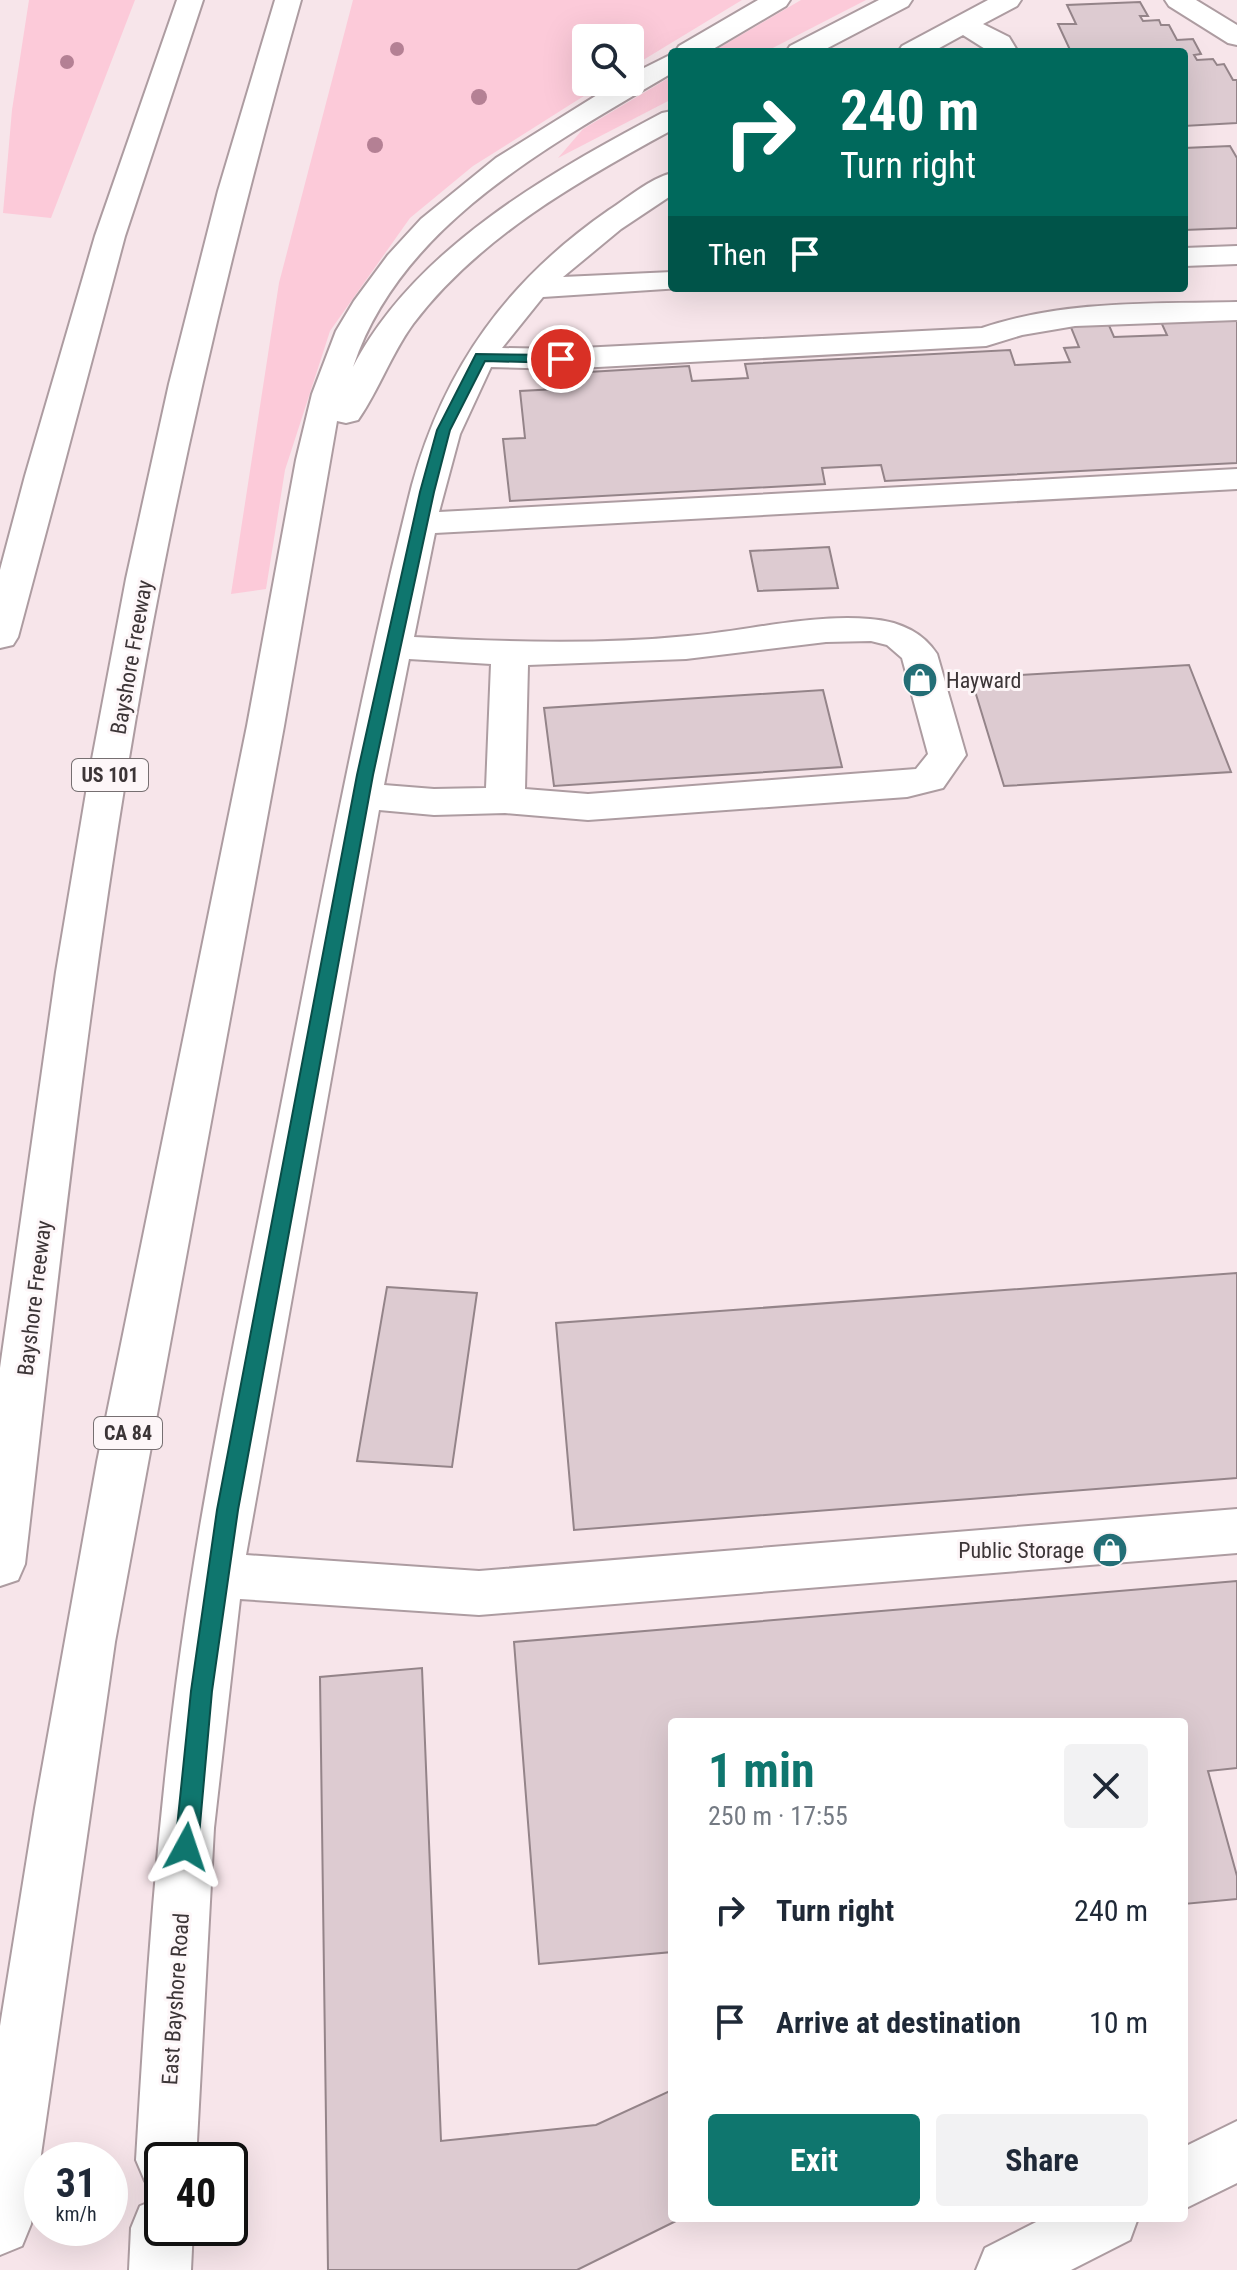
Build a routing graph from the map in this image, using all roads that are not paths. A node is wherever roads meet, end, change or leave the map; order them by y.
1 (190, 0) edge
2 (288, 0) edge
3 (777, 0) edge
4 (899, 0) edge
5 (1008, 0) edge
6 (1178, 0) edge
7 (963, 24) junction
8 (1237, 37) edge
9 (696, 48) edge
10 (808, 48) edge
11 (919, 48) edge
12 (1002, 48) edge
13 (668, 64) edge
14 (668, 121) edge
15 (668, 185) edge
16 (1237, 255) edge
17 (1188, 257) edge
18 (668, 281) edge
19 (534, 288) junction
20 (1237, 311) edge
21 (480, 357) junction
22 (1237, 479) edge
23 (420, 523) junction
24 (0, 637) edge
25 (281, 647) junction
26 (393, 647) junction
27 (510, 654) junction
28 (361, 796) junction
29 (505, 800) junction
30 (1237, 1531) edge
31 (0, 1564) edge
32 (218, 1575) junction
33 (167, 2142) edge
34 (1237, 2151) edge
35 (1188, 2177) edge
36 (1100, 2222) edge
37 (0, 2224) edge
38 (161, 2246) edge
39 (160, 2270) edge
40 (1007, 2270) edge

1 - 24 main road
2 - 31 main road, Bayshore Freeway / US 101
3 - 9 main road
4 - 10 main road
5 - 7 main road
6 - 8 main road
7 - 11 main road
7 - 12 main road
13 - 25 main road
14 - 25 main road
15 - 19 main road, East Bayshore Road
16 - 17 main road
18 - 19 main road
19 - 21 main road, East Bayshore Road
20 - 21 main road
21 - 23 main road, East Bayshore Road
22 - 23 main road
23 - 26 main road, East Bayshore Road
25 - 37 main road, CA 84
26 - 27 main road
26 - 28 main road, East Bayshore Road
27 - 29 main road
27 - 29 main road
28 - 29 main road
28 - 32 main road, East Bayshore Road
30 - 32 main road
32 - 33 main road, East Bayshore Road
34 - 35 main road
36 - 40 main road
38 - 39 main road

